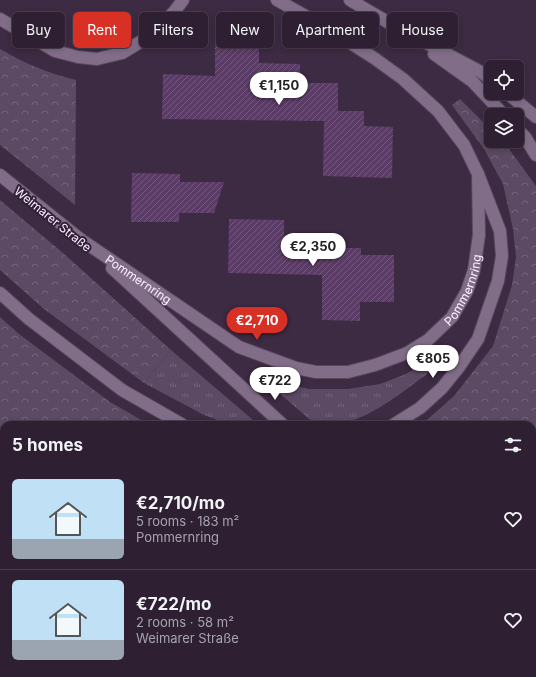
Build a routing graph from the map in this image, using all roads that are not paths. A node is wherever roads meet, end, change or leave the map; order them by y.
1 (183, 0) edge
2 (277, 0) edge
3 (350, 0) edge
4 (0, 19) edge
5 (387, 22) edge
6 (426, 48) edge
7 (436, 48) edge
8 (484, 74) edge
9 (515, 100) edge
10 (498, 108) edge
11 (536, 117) edge
12 (524, 136) edge
13 (536, 156) edge
14 (478, 174) junction
15 (0, 175) edge
16 (80, 239) junction
17 (0, 293) edge
18 (176, 421) edge
19 (279, 421) edge
20 (399, 421) edge

1 - 4 street
2 - 14 street, Pommernring
3 - 5 street
6 - 10 street
7 - 8 street
9 - 11 street
12 - 13 street
14 - 16 street, Pommernring
14 - 20 street, Pommernring
15 - 16 street, Weimarer Straße
16 - 19 street, Weimarer Straße
17 - 18 street

